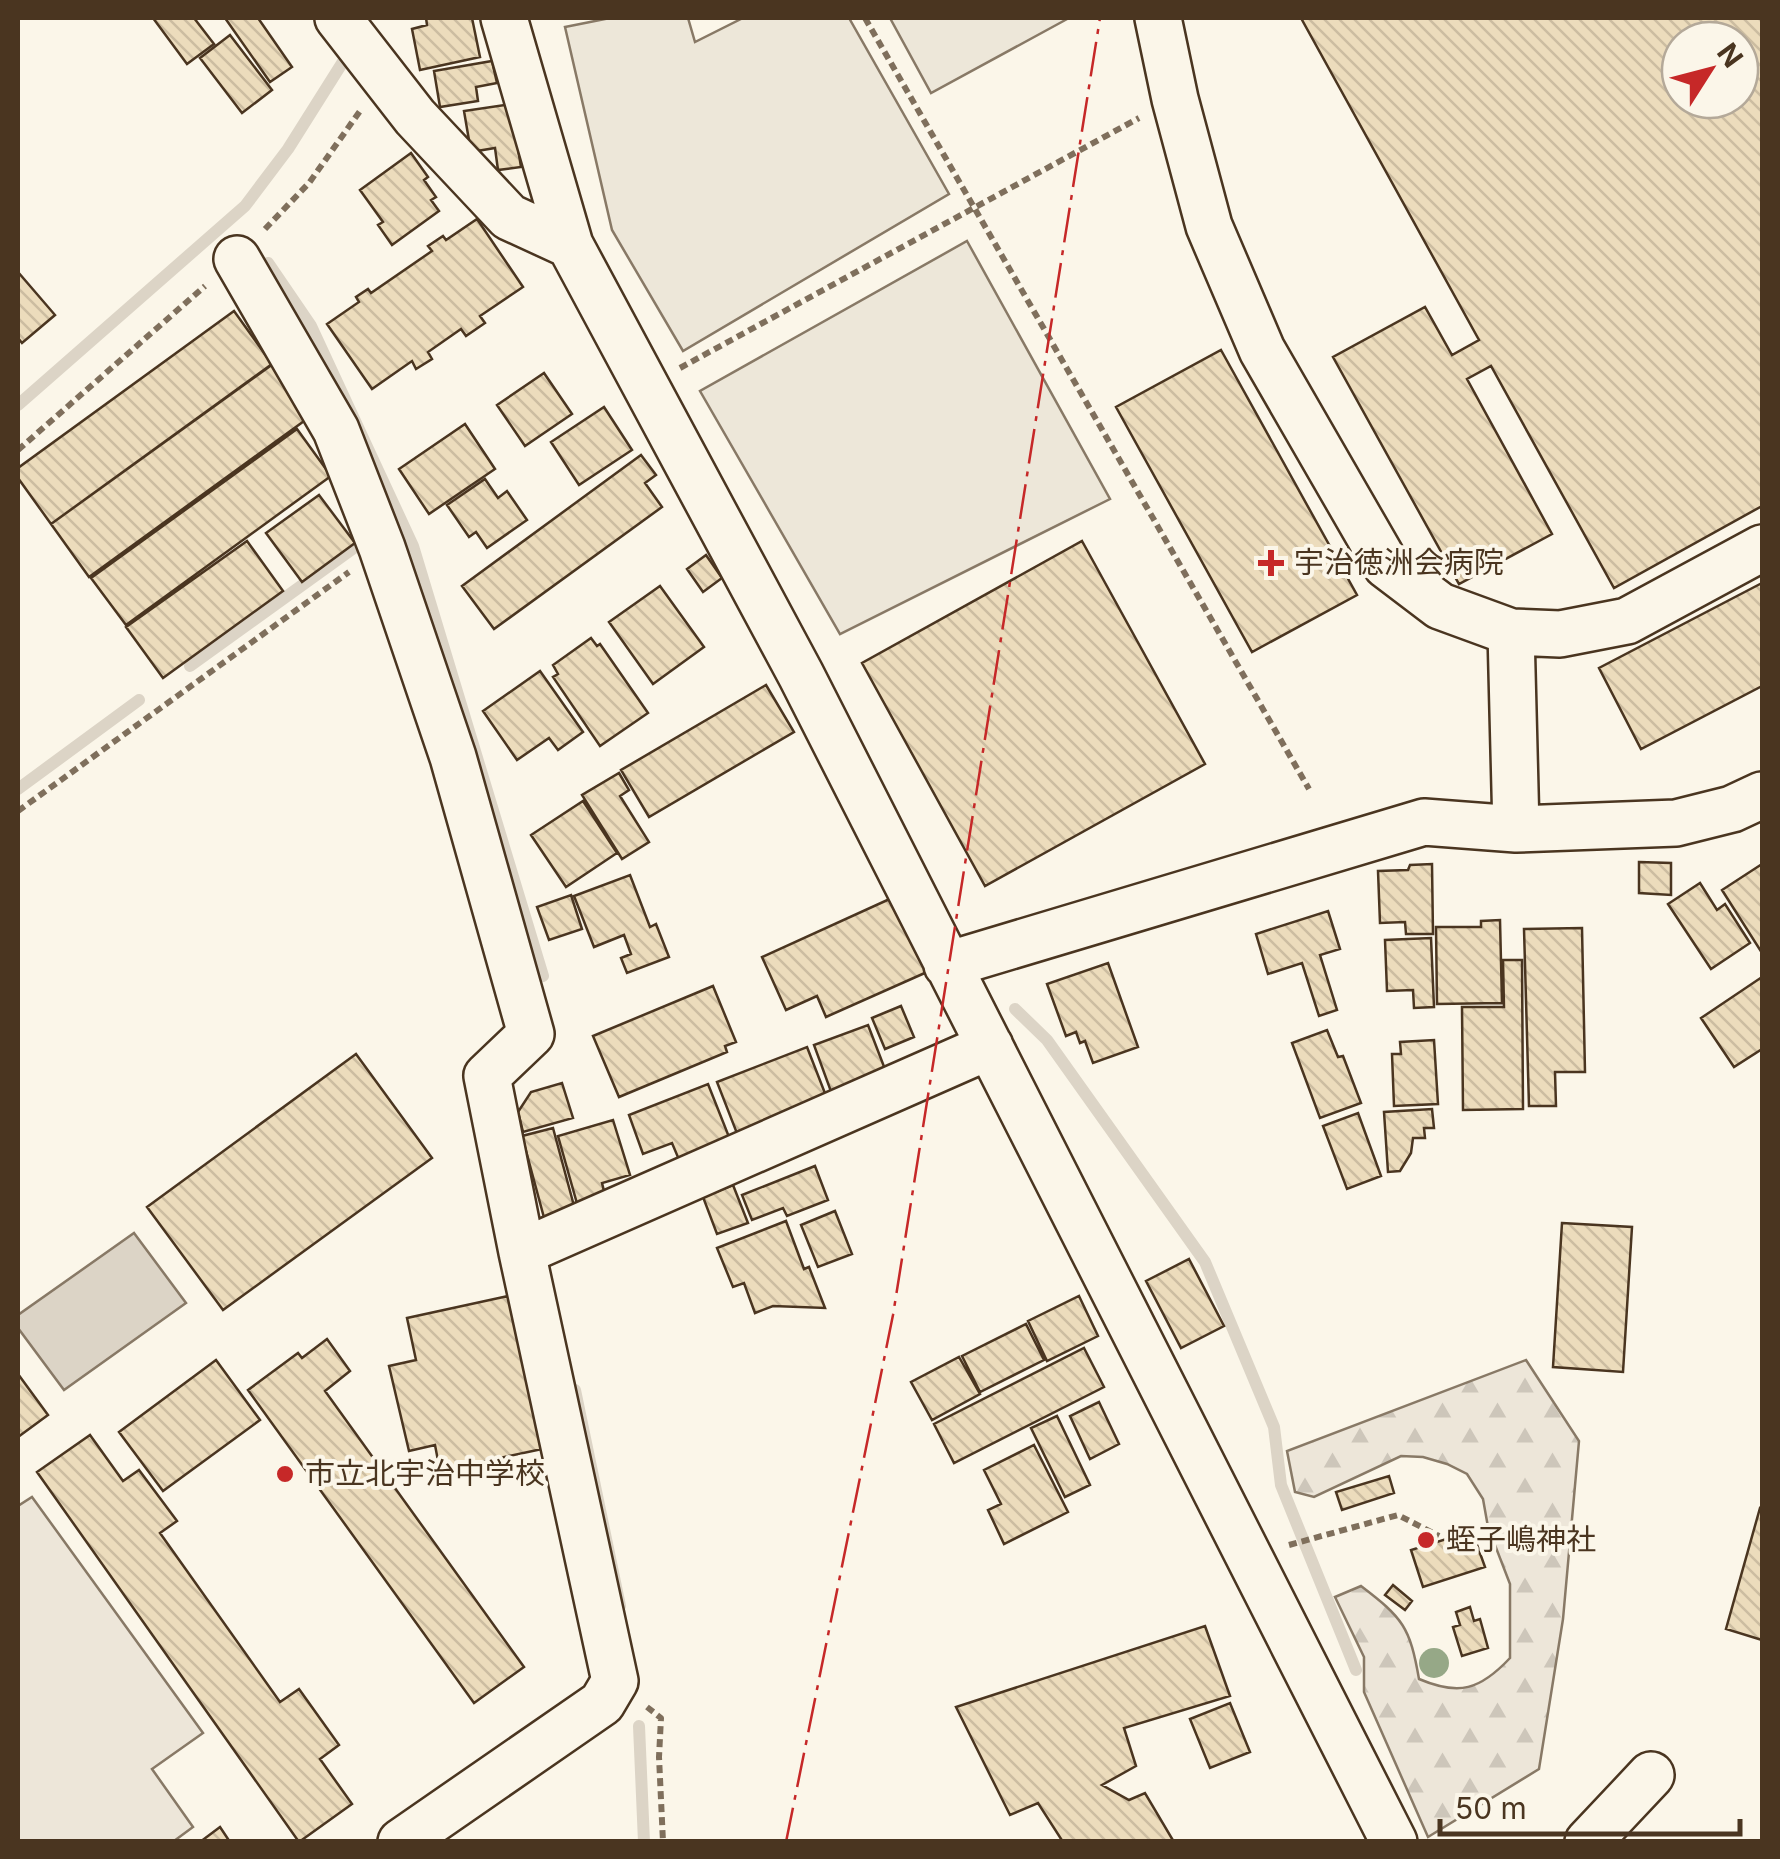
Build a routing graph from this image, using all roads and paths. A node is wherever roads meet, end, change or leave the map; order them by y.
1 (504, 18) edge
2 (865, 18) edge
3 (1158, 18) edge
4 (342, 23) edge
5 (1175, 99) junction
6 (972, 207) junction
7 (570, 245) junction
8 (237, 258) dead end
9 (644, 388) junction
10 (382, 548) junction
11 (1762, 548) edge
12 (1511, 632) junction
13 (1309, 789) dead end
14 (1762, 795) edge
15 (18, 811) edge
16 (1516, 829) junction
17 (947, 965) junction
18 (990, 1046) junction
19 (522, 1252) junction
20 (1439, 1536) dead end
21 (1294, 1544) dead end
22 (615, 1681) junction
23 (1651, 1775) dead end
24 (402, 1842) edge
25 (663, 1842) edge
26 (1394, 1842) edge
27 (1588, 1842) edge

1 - 7 street
2 - 6 path
3 - 5 street
4 - 7 street
5 - 6 path
5 - 12 street
6 - 9 path
6 - 13 path
7 - 9 street
8 - 10 street
9 - 17 street
10 - 15 path
10 - 19 street
11 - 12 street
12 - 16 street
14 - 16 street
16 - 17 street
17 - 18 street
18 - 19 street
18 - 26 street
19 - 22 street
20 - 21 path
22 - 24 street
22 - 25 path
23 - 27 street

